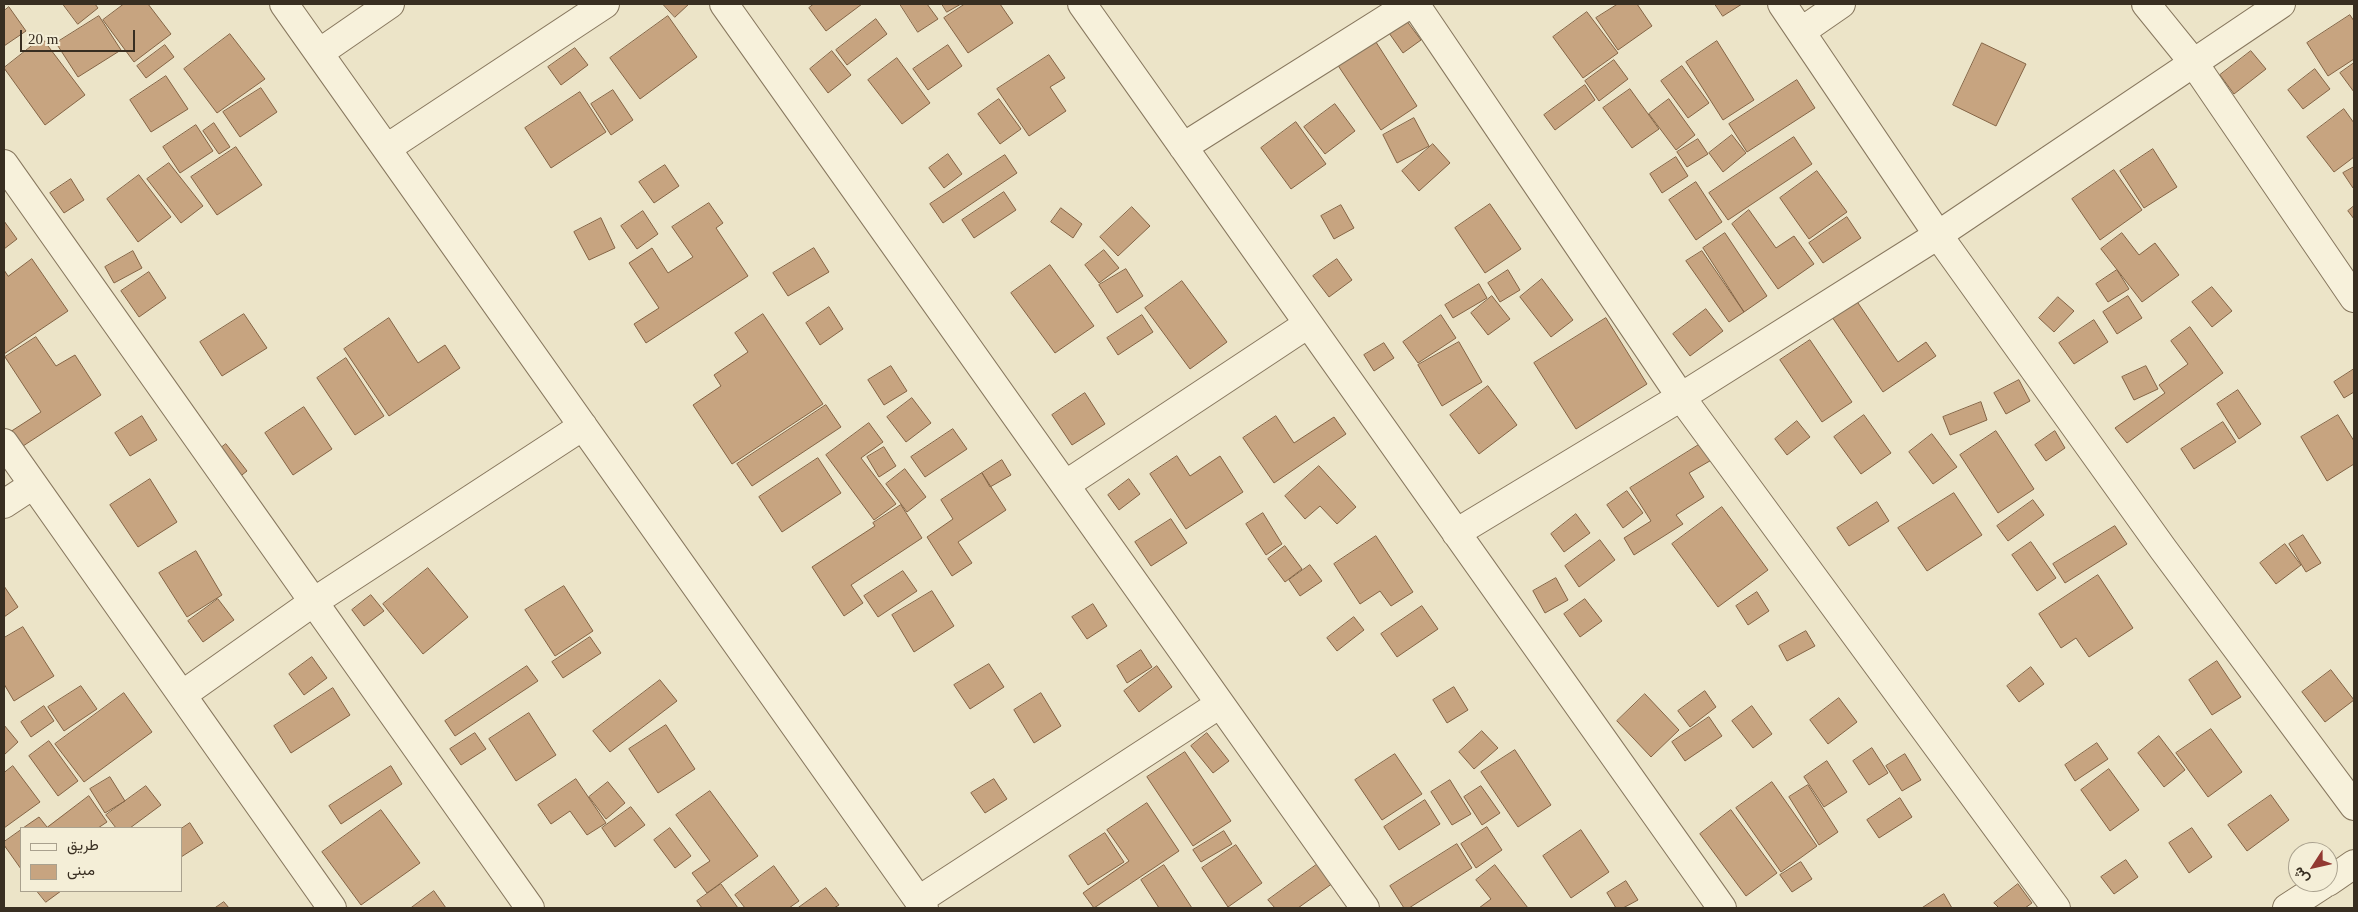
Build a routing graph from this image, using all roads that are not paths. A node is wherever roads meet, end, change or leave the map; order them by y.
1 (284, 4) edge
2 (390, 4) edge
3 (605, 4) edge
4 (724, 4) edge
5 (1082, 4) edge
6 (1410, 4) edge
7 (1415, 4) edge
8 (1782, 4) edge
9 (1841, 4) edge
10 (2146, 4) edge
11 (2281, 4) edge
12 (1802, 31) junction
13 (319, 53) junction
14 (2193, 62) junction
15 (1183, 147) junction
16 (387, 148) junction
17 (4, 164) edge
18 (1938, 235) junction
19 (2354, 298) edge
20 (1308, 324) junction
21 (1682, 397) junction
22 (583, 426) junction
23 (4, 444) edge
24 (33, 485) junction
25 (1065, 485) junction
26 (4, 504) edge
27 (1456, 533) junction
28 (312, 603) junction
29 (182, 695) junction
30 (1220, 704) junction
31 (2354, 806) edge
32 (2354, 864) edge
33 (2338, 875) edge
34 (2312, 892) edge
35 (922, 904) edge
36 (332, 908) edge
37 (530, 908) edge
38 (1365, 908) edge
39 (1722, 908) edge
40 (2056, 908) edge
41 (2287, 908) edge

1 - 13 street
2 - 13 street
3 - 16 street
4 - 25 street
5 - 15 street
6 - 15 street
7 - 21 street
8 - 12 street
9 - 12 street
10 - 14 street
11 - 14 street
12 - 18 street
13 - 16 street
14 - 18 street
14 - 19 street
15 - 20 street
16 - 22 street
17 - 28 street
18 - 21 street
18 - 31 street
20 - 25 street
20 - 27 street
21 - 27 street
21 - 40 street
22 - 28 street
22 - 35 street
23 - 24 street
24 - 26 street
24 - 29 street
25 - 30 street
27 - 39 street
28 - 29 street
28 - 37 street
29 - 36 street
30 - 35 street
30 - 38 street
32 - 33 street
34 - 41 street

